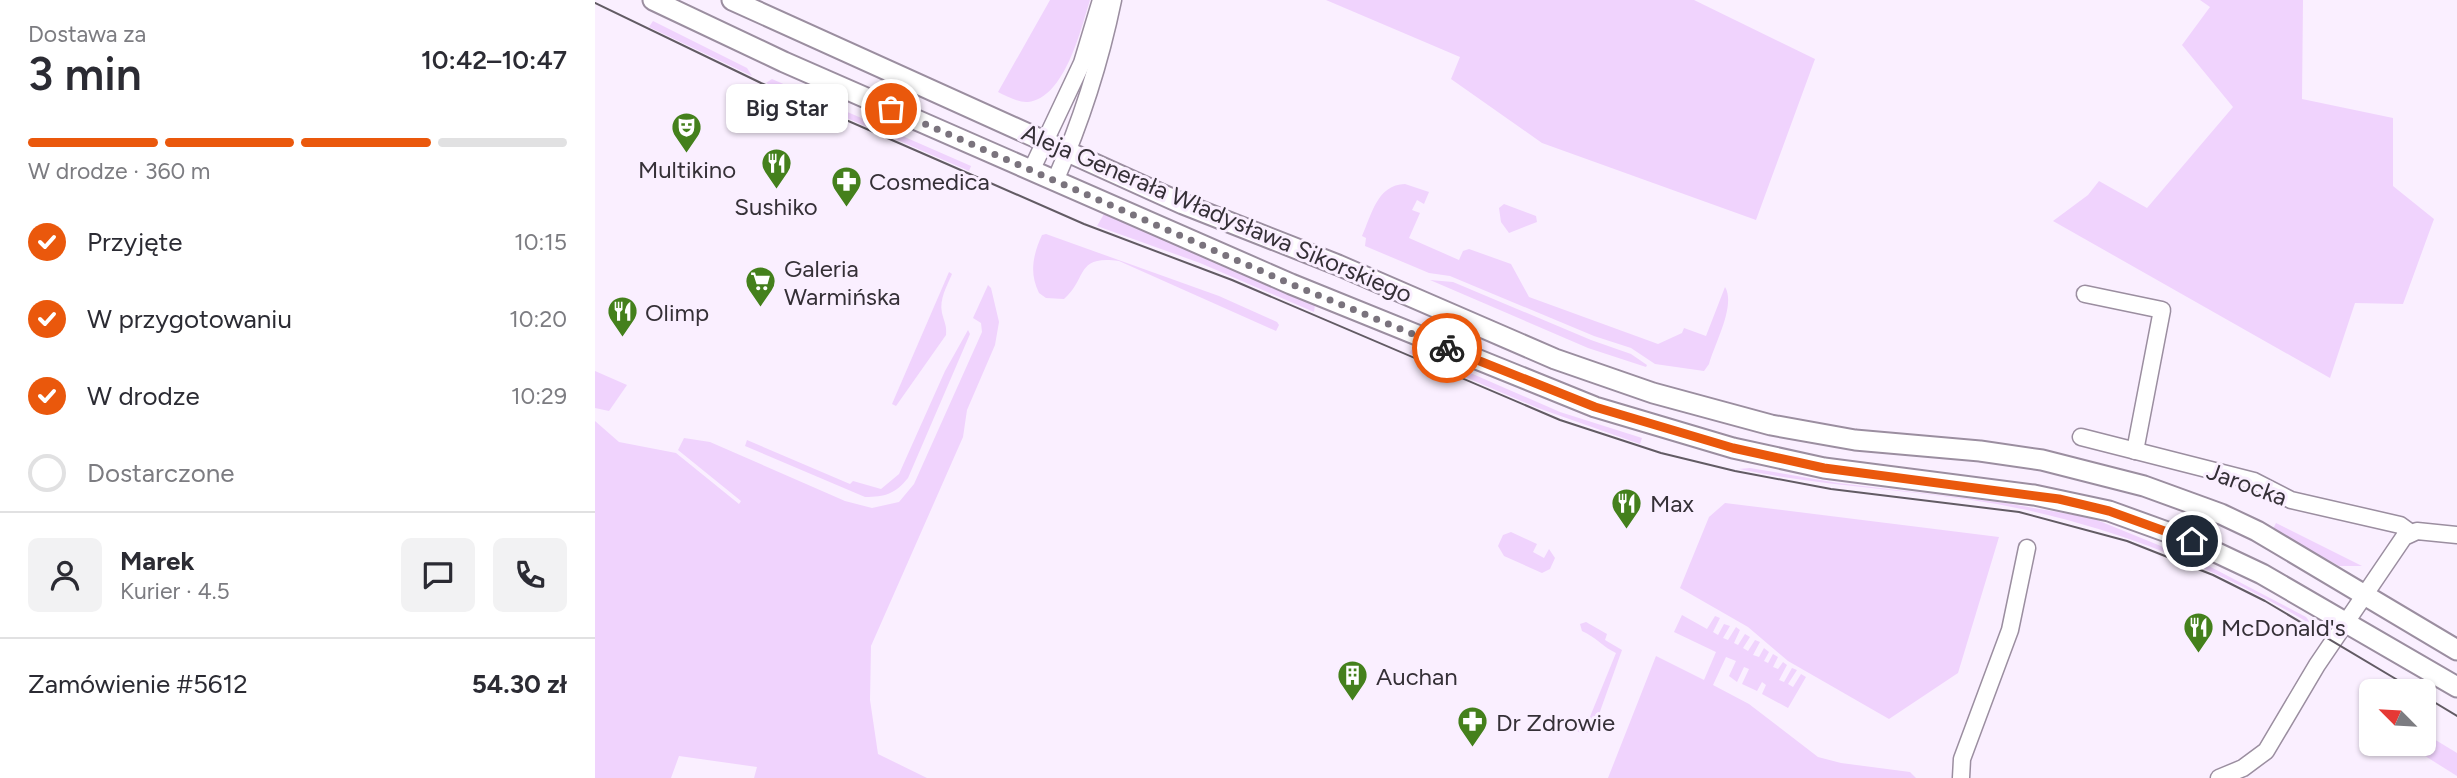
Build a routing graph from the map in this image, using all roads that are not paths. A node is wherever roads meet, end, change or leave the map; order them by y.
1 (653, 0) edge
2 (732, 0) edge
3 (1101, 0) edge
4 (1113, 0) edge
5 (1045, 141) junction
6 (1068, 150) junction
7 (1031, 171) junction
8 (1055, 181) junction
9 (2085, 294) dead end
10 (2081, 437) dead end
11 (2135, 451) junction
12 (2411, 533) junction
13 (2457, 535) edge
14 (2027, 548) dead end
15 (2365, 593) junction
16 (2347, 622) junction
17 (2457, 650) edge
18 (2457, 687) edge
19 (1961, 778) edge
20 (2219, 778) edge

1 - 7 main road, Aleja Generała Władysława Sikorskiego
2 - 5 main road, Aleja Generała Władysława Sikorskiego
3 - 5 street
4 - 6 street
5 - 6 main road, Aleja Generała Władysława Sikorskiego
5 - 7 street
6 - 8 street
6 - 15 main road, Aleja Generała Władysława Sikorskiego
7 - 8 main road, Aleja Generała Władysława Sikorskiego
8 - 16 main road, Aleja Generała Władysława Sikorskiego
9 - 11 street
10 - 11 street, Jarocka
11 - 12 street, Jarocka
12 - 13 street, Jarocka
12 - 15 street
14 - 19 street
15 - 16 street
15 - 17 main road, Aleja Generała Władysława Sikorskiego
16 - 18 main road, Aleja Generała Władysława Sikorskiego
16 - 20 street

